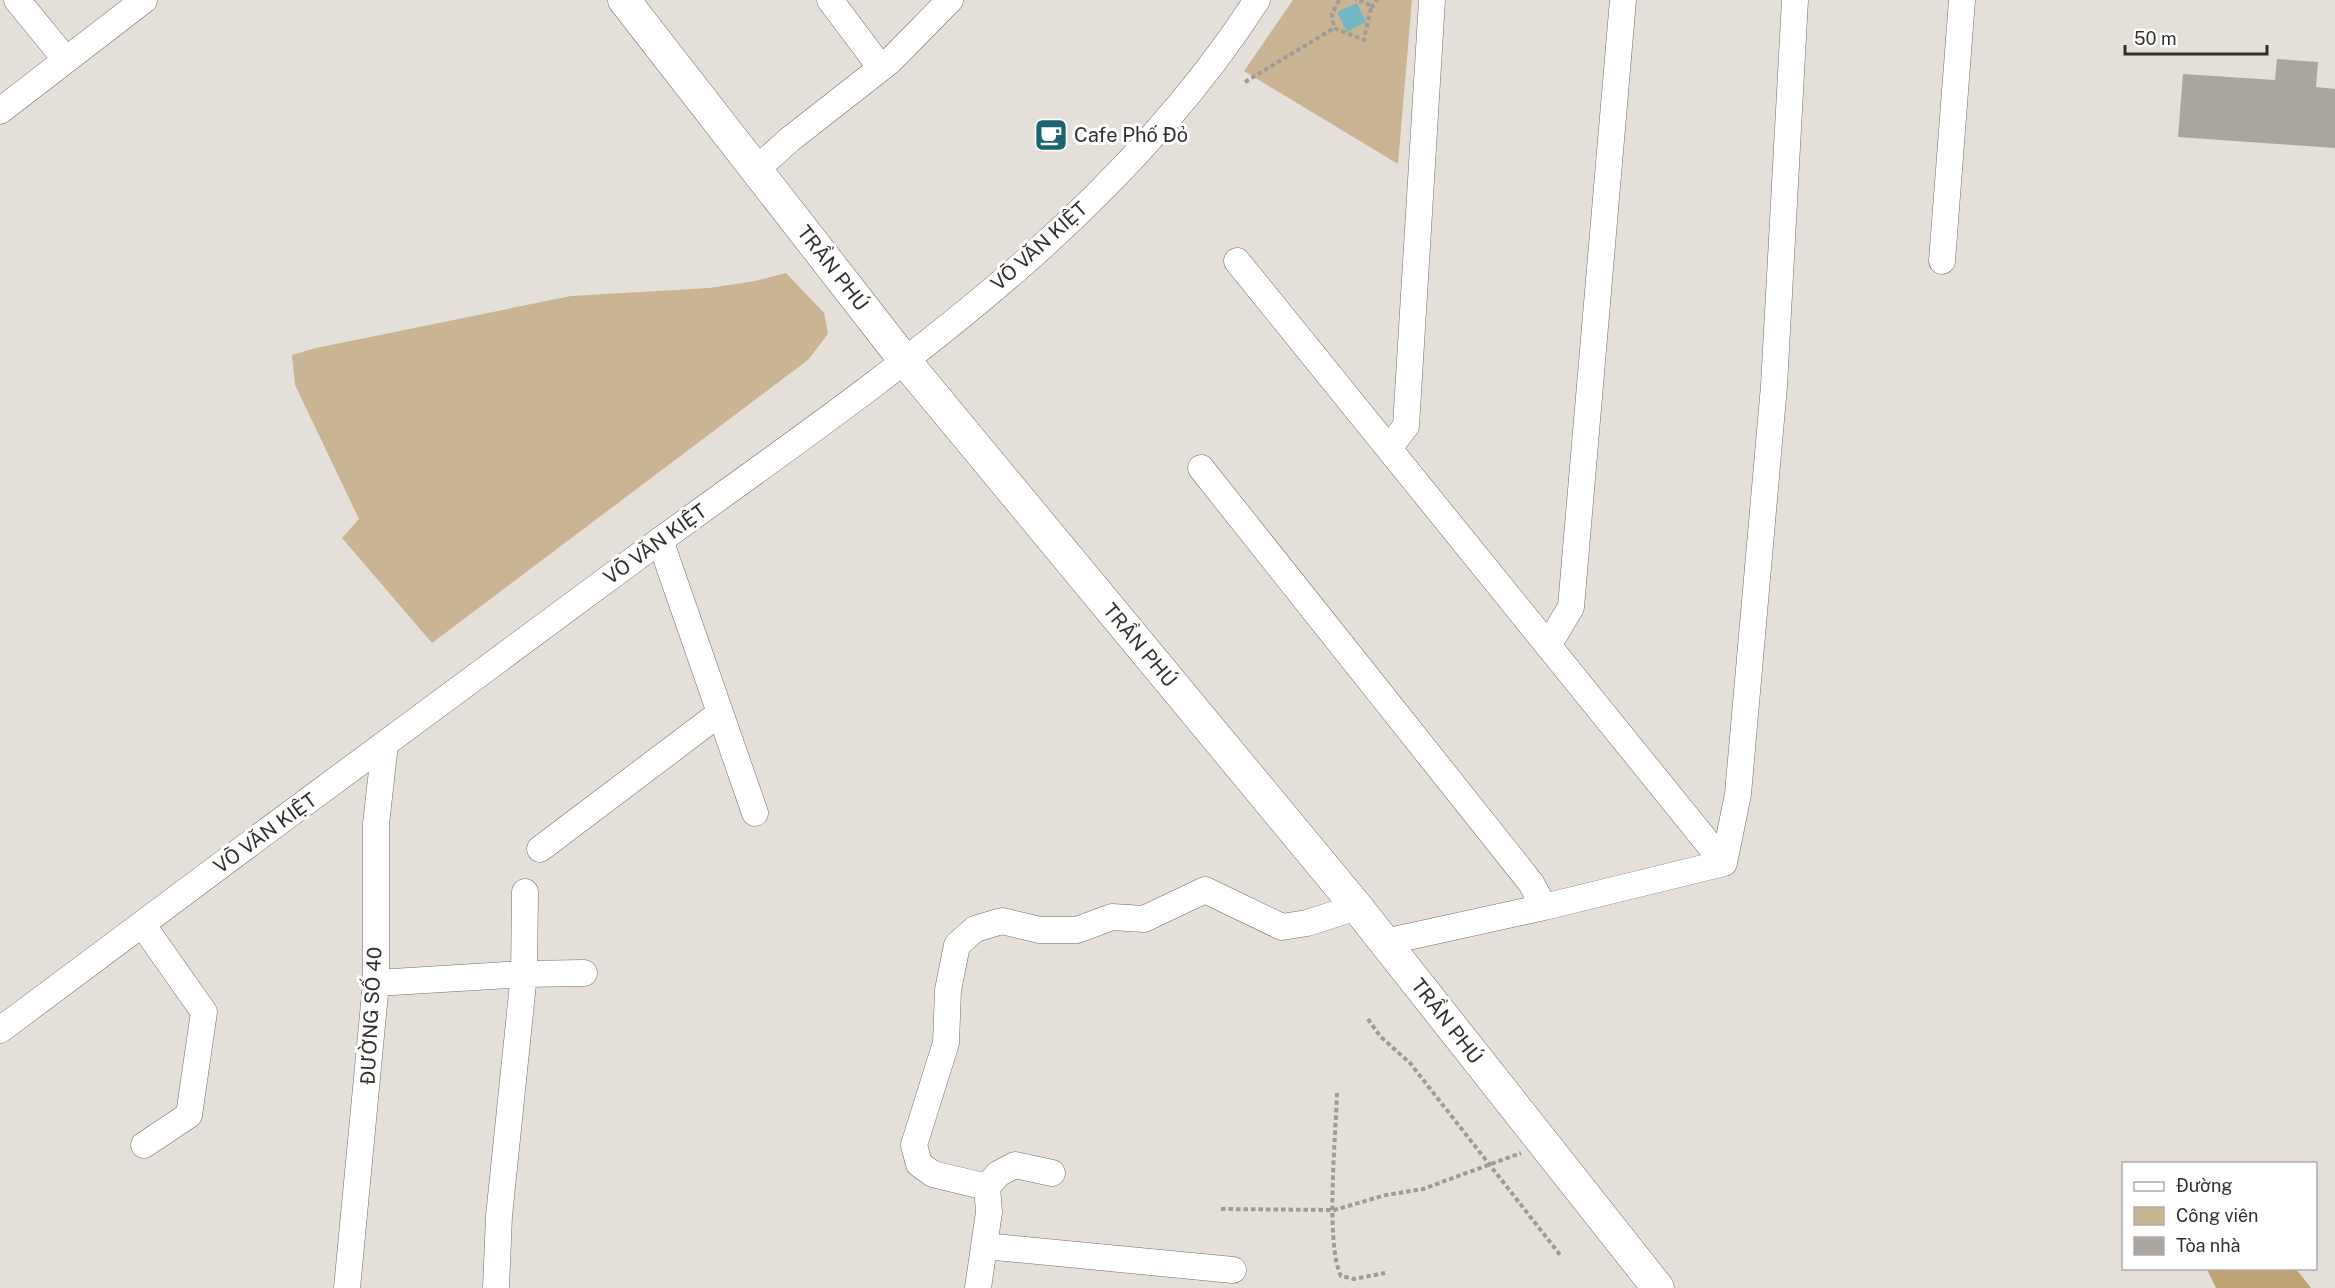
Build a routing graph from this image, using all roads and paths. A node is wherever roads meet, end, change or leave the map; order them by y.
1 (17, 0) edge
2 (144, 0) edge
3 (624, 0) edge
4 (830, 0) edge
5 (950, 0) edge
6 (1257, 0) edge
7 (1339, 0) edge
8 (1355, 0) edge
9 (1377, 0) edge
10 (1432, 0) edge
11 (1623, 0) edge
12 (1795, 0) edge
13 (1962, 0) edge
14 (1371, 8) junction
15 (1334, 28) junction
16 (66, 60) junction
17 (881, 68) junction
18 (1245, 82) dead end
19 (0, 111) edge
20 (757, 170) junction
21 (1237, 261) dead end
22 (1942, 261) dead end
23 (905, 361) junction
24 (1389, 448) junction
25 (1201, 468) dead end
26 (660, 540) junction
27 (1549, 644) junction
28 (720, 713) junction
29 (386, 744) junction
30 (755, 813) dead end
31 (540, 849) dead end
32 (1724, 863) junction
33 (525, 892) dead end
34 (1357, 907) junction
35 (1544, 907) junction
36 (142, 924) junction
37 (1385, 942) junction
38 (584, 973) dead end
39 (524, 974) junction
40 (376, 983) junction
41 (1368, 1019) dead end
42 (0, 1030) edge
43 (1337, 1093) dead end
44 (1544, 1144) junction
45 (144, 1145) dead end
46 (1490, 1166) junction
47 (1052, 1173) dead end
48 (987, 1187) junction
49 (1221, 1209) dead end
50 (1334, 1210) junction
51 (986, 1246) junction
52 (1561, 1256) dead end
53 (1233, 1270) dead end
54 (1385, 1273) dead end
55 (347, 1288) edge
56 (496, 1288) edge
57 (978, 1288) edge
58 (1658, 1288) edge

1 - 16 street
2 - 16 street
3 - 20 main road, TRẦN PHÚ
4 - 17 street
5 - 17 street
6 - 23 street, VÕ VĂN KIỆT
7 - 15 path
8 - 14 path
9 - 14 path
10 - 24 street
11 - 27 street
12 - 32 street
13 - 22 street
14 - 15 path
15 - 18 path
16 - 19 street
17 - 20 street
20 - 23 main road, TRẦN PHÚ
21 - 24 street
23 - 26 street, VÕ VĂN KIỆT
23 - 34 main road, TRẦN PHÚ
24 - 27 street
25 - 35 street
26 - 28 street
26 - 29 street, VÕ VĂN KIỆT
27 - 32 street
28 - 30 street
28 - 31 street
29 - 36 street, VÕ VĂN KIỆT
29 - 40 street, ĐƯỜNG SỐ 40
32 - 35 street
33 - 39 street
34 - 37 main road, TRẦN PHÚ
34 - 48 street
35 - 37 street
36 - 42 street, VÕ VĂN KIỆT
36 - 45 street
37 - 44 main road, TRẦN PHÚ
38 - 39 street
39 - 40 street
39 - 56 street
40 - 55 street, ĐƯỜNG SỐ 40
41 - 46 path
43 - 50 path
44 - 46 path
44 - 58 main road, TRẦN PHÚ
46 - 50 path
46 - 52 path
47 - 48 street
48 - 51 street
49 - 50 path
50 - 54 path
51 - 53 street
51 - 57 street

